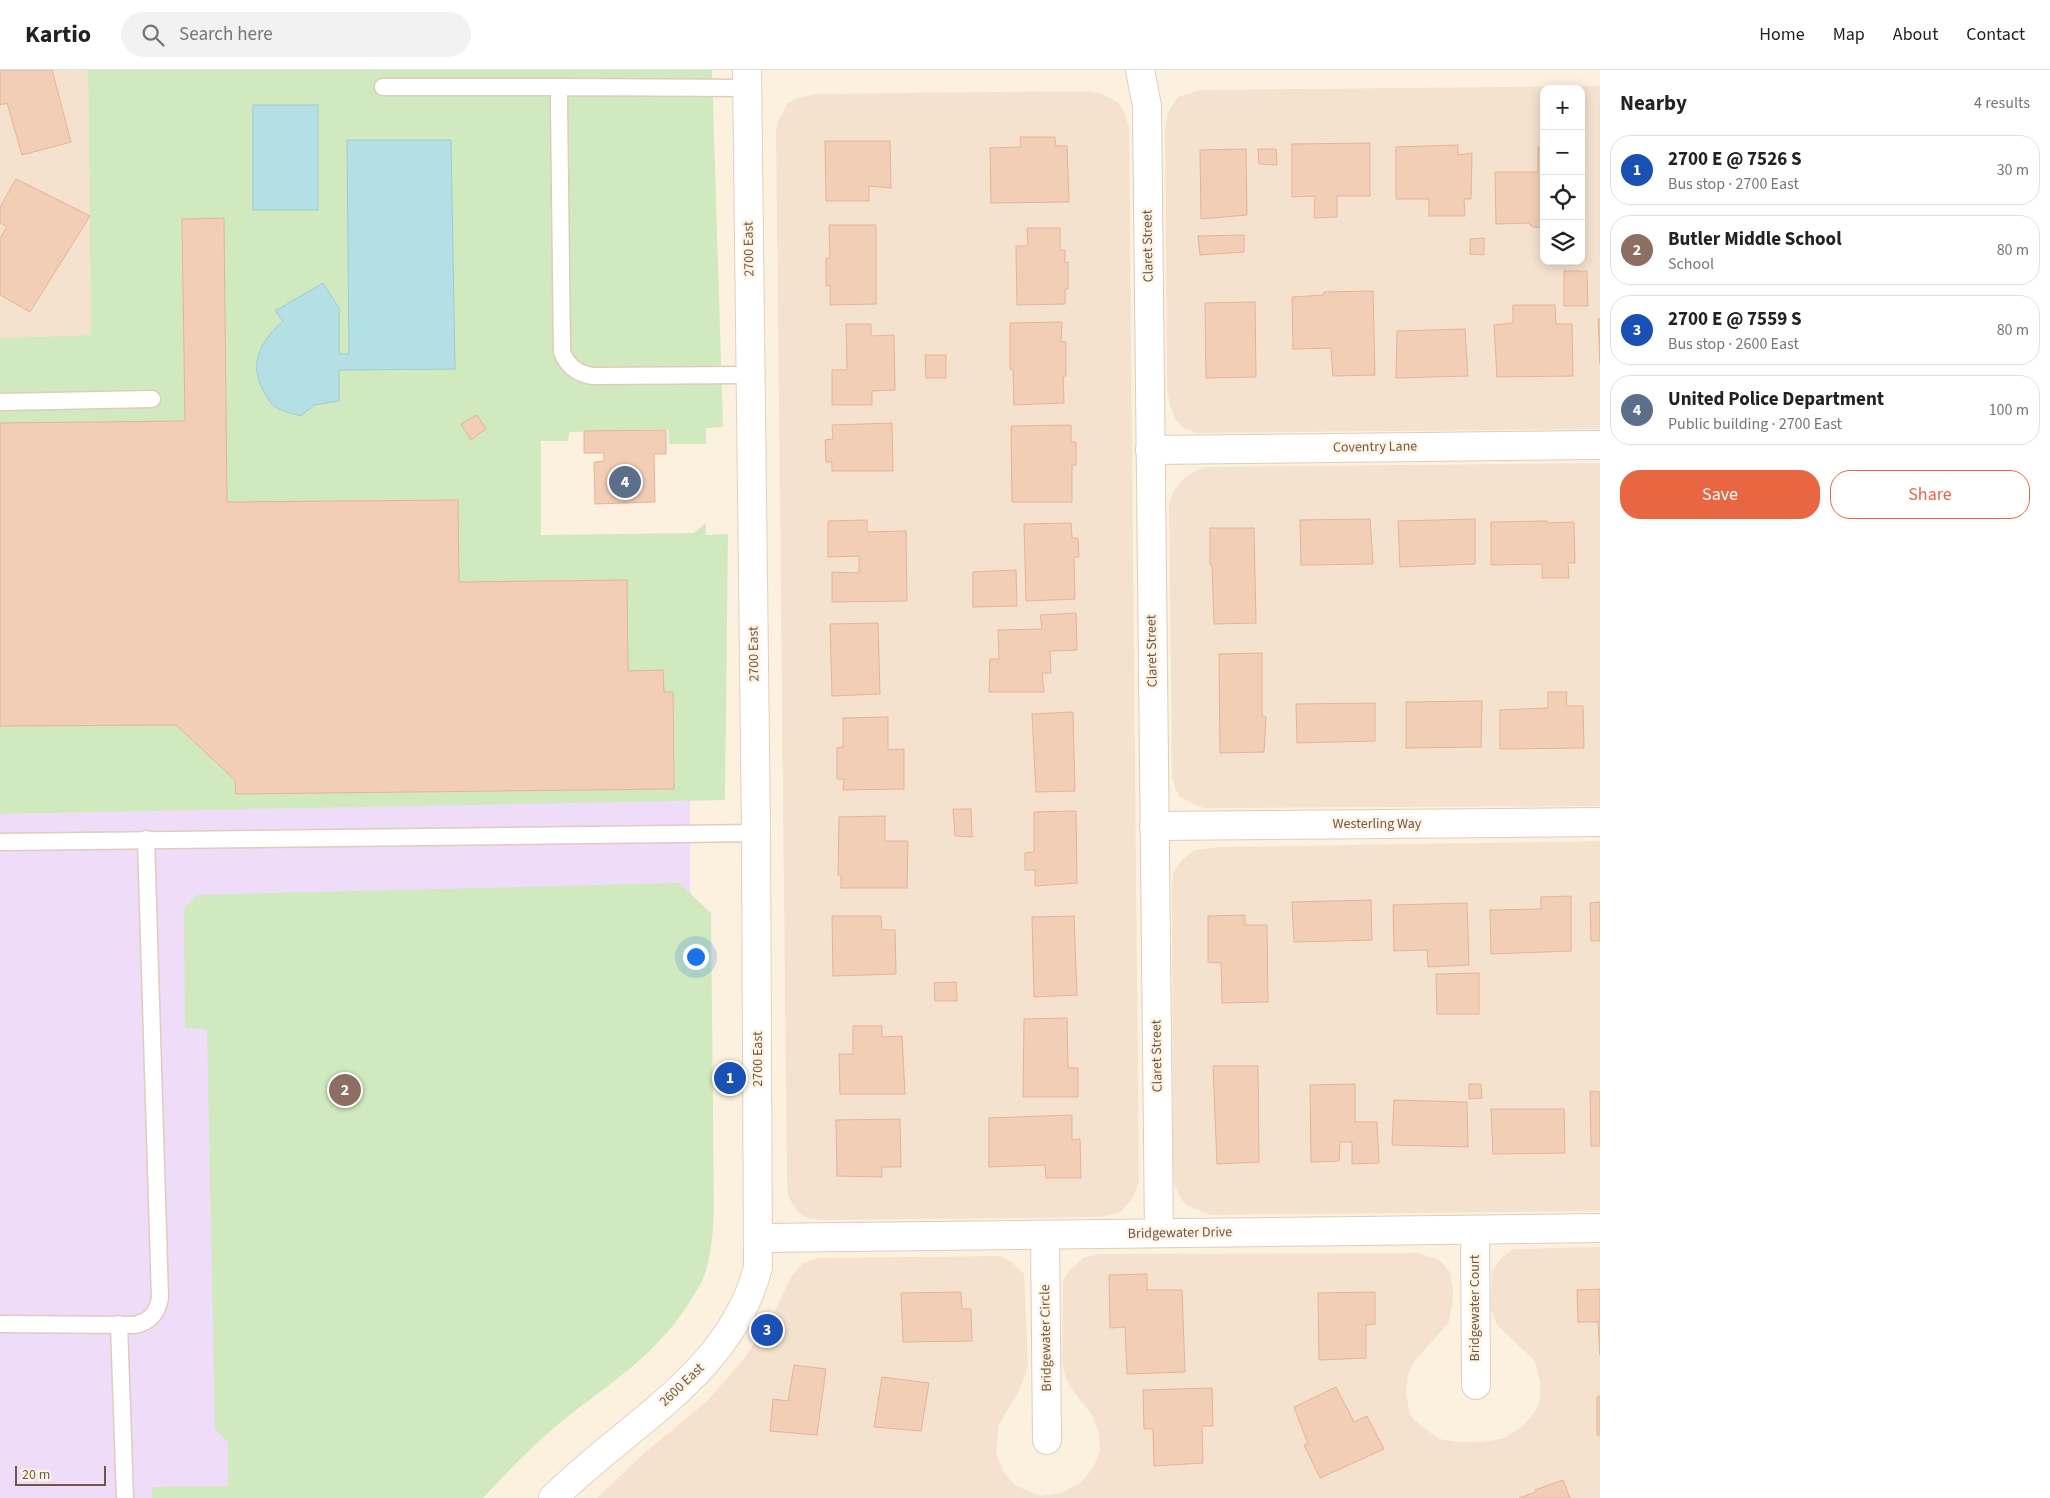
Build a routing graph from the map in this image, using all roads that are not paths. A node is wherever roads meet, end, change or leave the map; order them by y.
1 (1140, 70) edge
2 (748, 79) edge
3 (383, 87) dead end
4 (559, 87) junction
5 (751, 375) junction
6 (152, 399) dead end
7 (0, 402) edge
8 (1600, 445) edge
9 (1150, 450) junction
10 (1600, 822) edge
11 (1154, 826) junction
12 (756, 833) junction
13 (146, 839) junction
14 (0, 842) edge
15 (1600, 1228) edge
16 (1475, 1230) junction
17 (1159, 1233) junction
18 (1045, 1235) junction
19 (759, 1238) junction
20 (0, 1324) edge
21 (119, 1324) junction
22 (1476, 1385) dead end
23 (1048, 1440) dead end
24 (124, 1498) edge
25 (553, 1498) edge

1 - 9 street, Claret Street
2 - 4 lane
2 - 5 street, 2700 East
3 - 4 lane
4 - 5 lane
5 - 12 street, 2700 East
6 - 7 lane
8 - 9 street, Coventry Lane
9 - 11 street, Claret Street
10 - 11 street, Westerling Way
11 - 17 street, Claret Street
12 - 13 lane
12 - 19 street, 2700 East
13 - 14 lane
13 - 21 lane
15 - 16 street, Bridgewater Drive
16 - 17 street, Bridgewater Drive
16 - 22 street, Bridgewater Court
17 - 18 street, Bridgewater Drive
18 - 19 street, Bridgewater Drive
18 - 23 street, Bridgewater Circle
19 - 25 street, 2600 East
20 - 21 lane
21 - 24 lane

